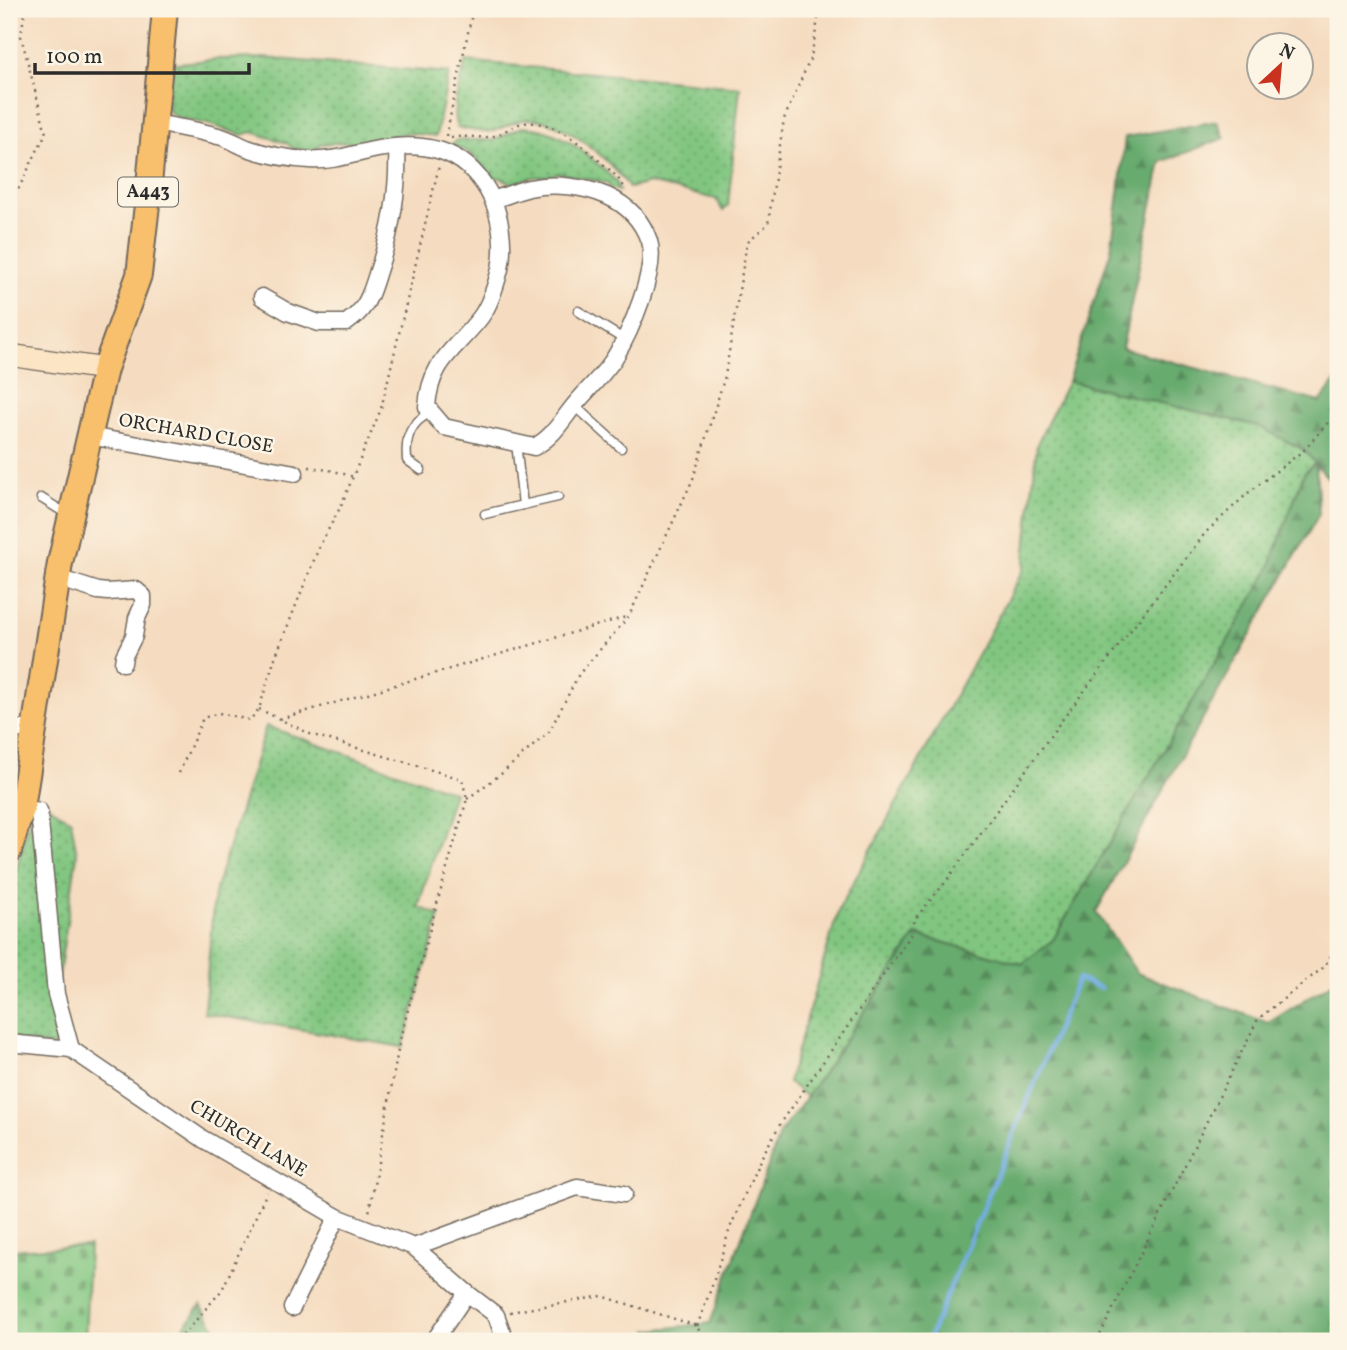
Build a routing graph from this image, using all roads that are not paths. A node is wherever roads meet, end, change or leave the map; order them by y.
1 (165, 9) edge
2 (155, 122) junction
3 (397, 147) junction
4 (493, 200) junction
5 (262, 297) dead end
6 (579, 311) dead end
7 (625, 340) junction
8 (9, 355) edge
9 (105, 369) junction
10 (574, 405) junction
11 (431, 412) junction
12 (89, 436) junction
13 (516, 443) junction
14 (621, 448) dead end
15 (421, 470) dead end
16 (295, 473) road end
17 (558, 497) dead end
18 (41, 498) dead end
19 (523, 505) junction
20 (71, 512) junction
21 (485, 514) dead end
22 (57, 578) junction
23 (123, 663) dead end
24 (9, 729) edge
25 (35, 729) junction
26 (22, 808) junction
27 (9, 851) edge
28 (9, 1043) edge
29 (71, 1049) junction
30 (624, 1194) dead end
31 (337, 1217) junction
32 (414, 1247) junction
33 (467, 1293) junction
34 (292, 1308) dead end
35 (505, 1340) edge
36 (434, 1341) edge

1 - 2 main road, A443
2 - 3 street
2 - 9 main road, A443
3 - 4 street
3 - 5 street
4 - 7 street
4 - 11 street
6 - 7 lane
7 - 10 street
8 - 9 street
9 - 12 main road, A443
10 - 13 street
10 - 14 lane
11 - 13 street
11 - 15 lane
12 - 16 street, ORCHARD CLOSE
12 - 20 main road, A443
13 - 19 lane
17 - 19 lane
18 - 20 lane
19 - 21 lane
20 - 22 main road, A443
22 - 23 street
22 - 25 main road, A443
24 - 25 street
25 - 26 main road, A443
26 - 27 main road, A443
26 - 29 street
28 - 29 street, CHURCH LANE
29 - 31 street, CHURCH LANE
30 - 32 street
31 - 32 street, CHURCH LANE
31 - 34 street
32 - 33 street, CHURCH LANE
33 - 35 street, CHURCH LANE
33 - 36 street

